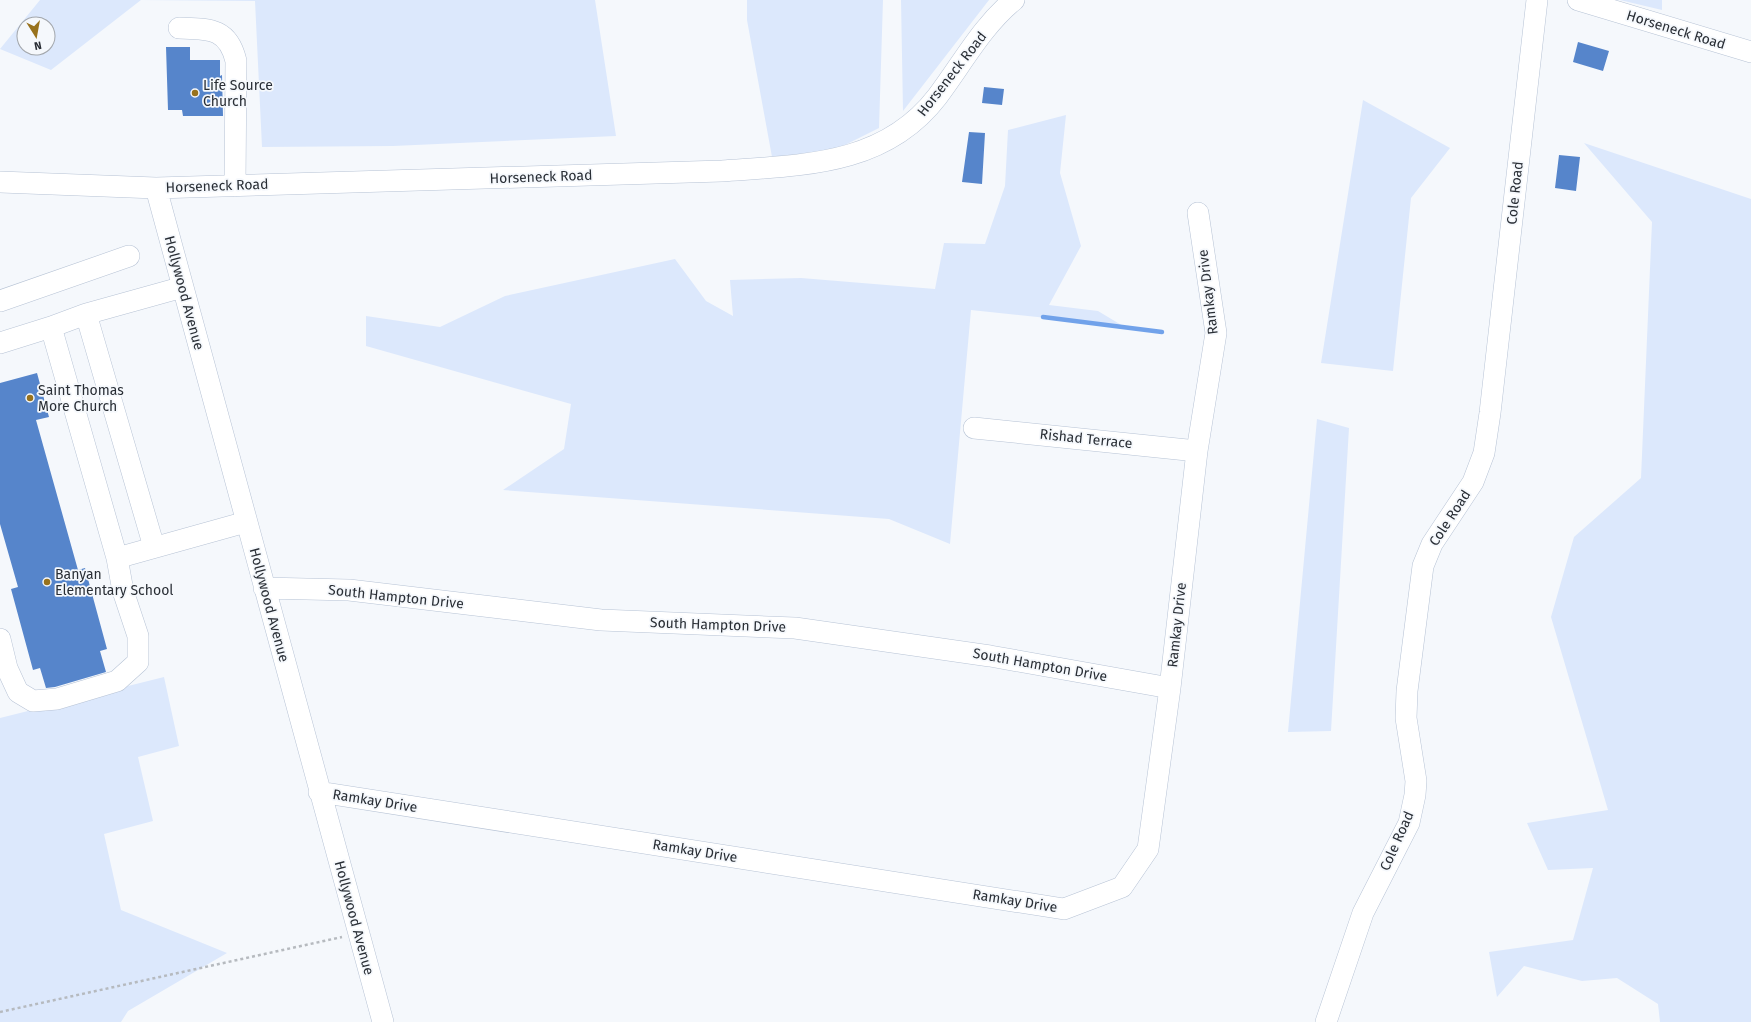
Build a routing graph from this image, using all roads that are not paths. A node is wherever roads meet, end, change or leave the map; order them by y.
1 (1014, 0) edge
2 (1537, 0) edge
3 (1578, 0) edge
4 (179, 28) dead end
5 (1751, 52) edge
6 (0, 182) edge
7 (235, 186) junction
8 (156, 188) junction
9 (1198, 213) dead end
10 (129, 256) dead end
11 (183, 287) junction
12 (0, 301) edge
13 (86, 314) junction
14 (51, 327) junction
15 (0, 343) edge
16 (974, 428) dead end
17 (1197, 451) junction
18 (246, 522) junction
19 (154, 547) junction
20 (117, 558) junction
21 (264, 588) junction
22 (0, 639) edge
23 (1170, 688) junction
24 (319, 792) junction
25 (383, 1022) edge
26 (1326, 1022) edge

1 - 7 street, Horseneck Road
2 - 26 street, Cole Road
3 - 5 street, Horseneck Road
4 - 7 street
6 - 8 street, Horseneck Road
7 - 8 street, Horseneck Road
8 - 11 street, Hollywood Avenue
9 - 17 street, Ramkay Drive
10 - 12 street
11 - 13 street
11 - 18 street, Hollywood Avenue
13 - 14 street
13 - 19 street
14 - 15 street
14 - 20 street
16 - 17 street, Rishad Terrace
17 - 23 street, Ramkay Drive
18 - 19 street
18 - 21 street, Hollywood Avenue
19 - 20 street
20 - 22 street
21 - 23 street, South Hampton Drive
21 - 24 street, Hollywood Avenue
23 - 24 street, Ramkay Drive
24 - 25 street, Hollywood Avenue

